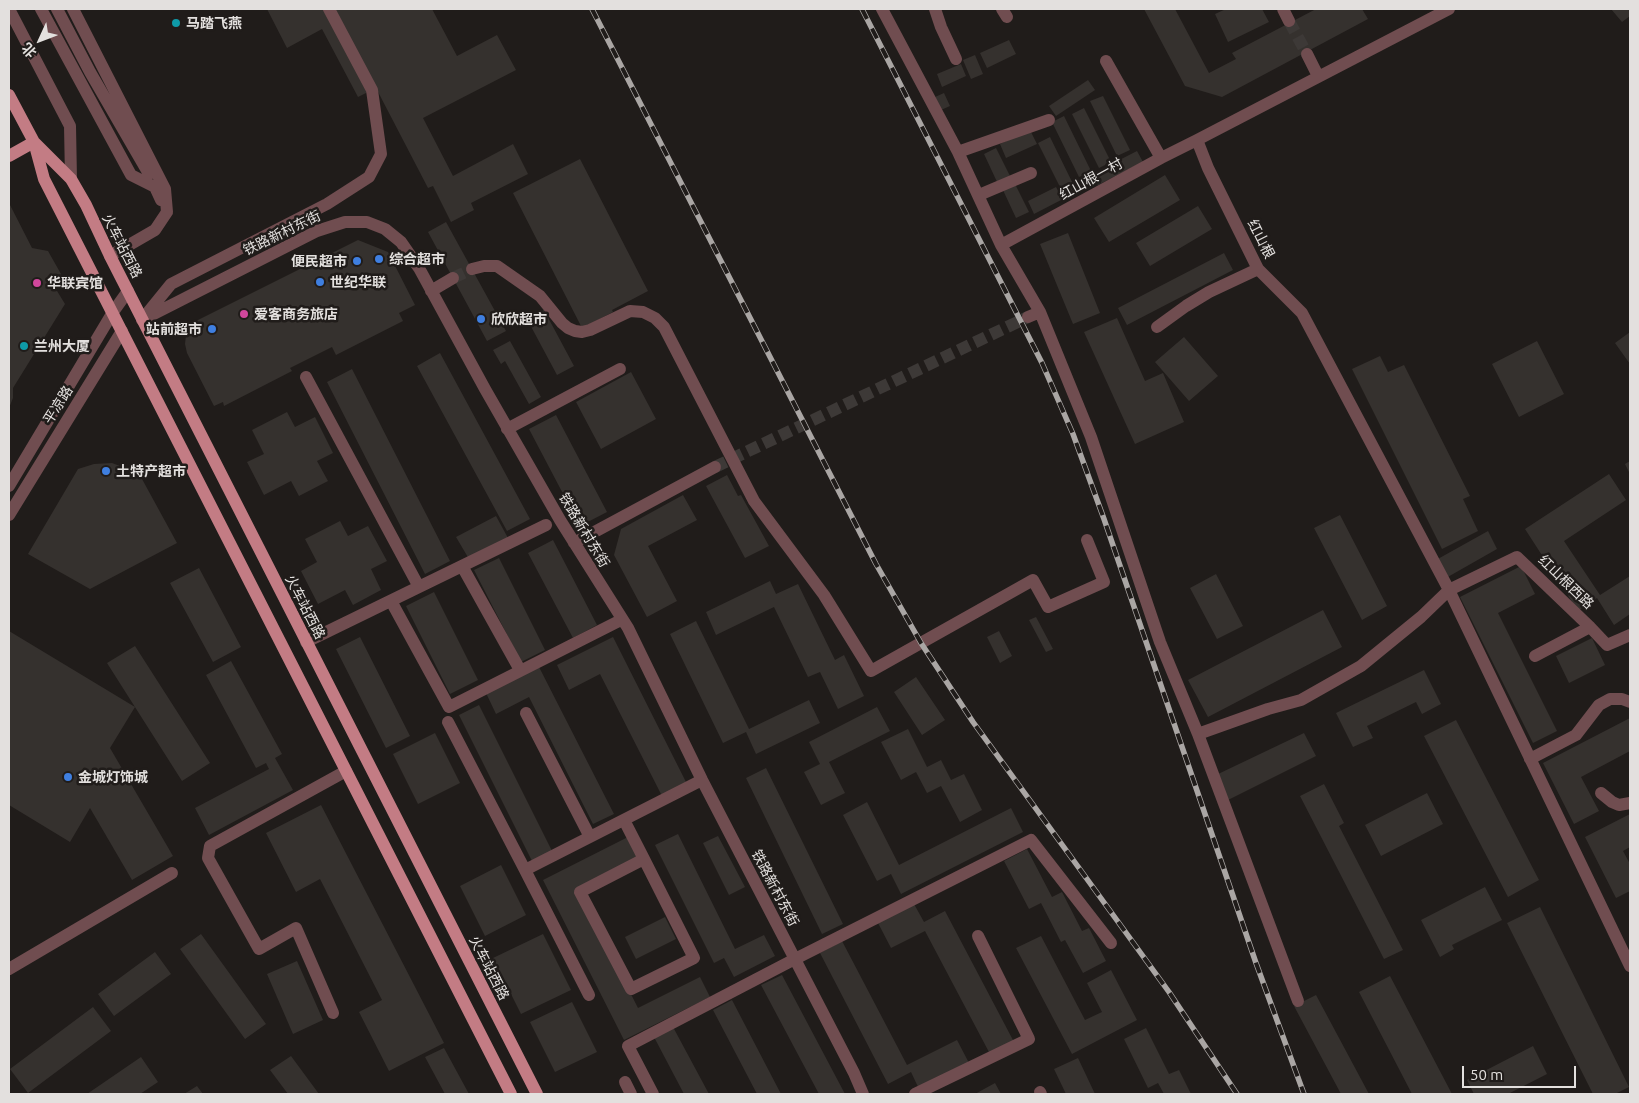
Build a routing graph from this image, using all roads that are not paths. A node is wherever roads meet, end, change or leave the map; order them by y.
1 (9, 9) edge
2 (41, 9) edge
3 (57, 9) edge
4 (73, 9) edge
5 (329, 9) edge
6 (934, 9) edge
7 (1283, 9) edge
8 (1449, 9) edge
9 (886, 10) edge
10 (1289, 21) tunnel mouth
11 (1307, 54) tunnel mouth
12 (956, 59) dead end
13 (1106, 61) dead end
14 (1318, 76) junction
15 (11, 103) edge
16 (1050, 120) dead end
17 (1197, 140) junction
18 (34, 142) junction
19 (958, 152) junction
20 (9, 156) edge
21 (1161, 158) junction
22 (1031, 174) dead end
23 (71, 179) junction
24 (155, 187) junction
25 (978, 195) junction
26 (167, 212) junction
27 (1001, 245) junction
28 (110, 256) junction
29 (472, 269) tunnel mouth
30 (1258, 269) junction
31 (453, 278) tunnel mouth
32 (431, 290) junction
33 (128, 291) junction
34 (113, 312) junction
35 (142, 320) junction
36 (1157, 327) dead end
37 (122, 331) junction
38 (620, 369) dead end
39 (306, 377) dead end
40 (507, 429) junction
41 (715, 467) tunnel mouth
42 (9, 486) edge
43 (9, 515) edge
44 (546, 524) dead end
45 (1087, 540) dead end
46 (574, 543) junction
47 (462, 566) junction
48 (419, 587) junction
49 (1449, 590) junction
50 (391, 601) junction
51 (622, 620) junction
52 (1590, 627) junction
53 (1630, 635) edge
54 (306, 642) junction
55 (1535, 656) dead end
56 (520, 670) junction
57 (1630, 702) edge
58 (526, 713) dead end
59 (448, 722) dead end
60 (1198, 734) junction
61 (1530, 759) junction
62 (346, 771) junction
63 (702, 780) junction
64 (1601, 792) dead end
65 (1630, 803) edge
66 (624, 820) junction
67 (590, 837) junction
68 (644, 859) junction
69 (526, 870) junction
70 (172, 873) dead end
71 (978, 936) dead end
72 (1112, 944) dead end
73 (795, 959) junction
74 (1630, 966) edge
75 (9, 969) edge
76 (589, 995) dead end
77 (1298, 1001) dead end
78 (334, 1013) dead end
79 (625, 1082) dead end
80 (511, 1094) edge
81 (537, 1094) edge
82 (631, 1094) edge
83 (652, 1094) edge
84 (863, 1094) edge
85 (915, 1094) edge

1 - 23 street
2 - 24 street
3 - 24 street
4 - 26 street
5 - 35 street
6 - 12 street
7 - 10 street
8 - 14 street
9 - 19 street
11 - 14 street
13 - 21 street
14 - 17 street
15 - 18 main road, 火车站西路
16 - 19 street
17 - 21 street, 红山根一村
17 - 30 street, 红山根
18 - 20 main road
18 - 23 main road, 火车站西路
18 - 34 main road, 火车站西路
19 - 25 street
21 - 27 street, 红山根一村
22 - 25 street
23 - 28 main road, 火车站西路
24 - 26 street
25 - 27 street
26 - 28 street
27 - 60 street
28 - 33 main road, 火车站西路
29 - 45 street
30 - 36 street
30 - 49 street, 红山根
31 - 32 street
32 - 35 street, 铁路新村东街
32 - 40 street, 铁路新村东街
33 - 34 street, 平凉路
33 - 35 main road, 火车站西路
34 - 37 main road, 火车站西路
34 - 42 street, 平凉路
35 - 37 main road, 平凉路
35 - 54 main road, 火车站西路
37 - 43 street, 平凉路
37 - 62 main road, 火车站西路
38 - 40 street
39 - 48 street
40 - 46 street, 铁路新村东街
41 - 46 street
44 - 47 street
46 - 51 street, 铁路新村东街
47 - 48 street
47 - 56 street
48 - 50 street
49 - 52 street, 红山根西路
49 - 60 street
49 - 61 street, 红山根
50 - 54 street
50 - 56 street
51 - 56 street
51 - 63 street, 铁路新村东街
52 - 53 street, 红山根西路
52 - 55 street
54 - 81 main road, 火车站西路
57 - 61 street
58 - 67 street
59 - 69 street
60 - 77 street
61 - 74 street, 红山根
62 - 78 street
62 - 80 main road, 火车站西路
63 - 66 street
63 - 73 street, 铁路新村东街
64 - 65 street
66 - 67 street
66 - 68 street
67 - 69 street
68 - 68 street
69 - 76 street
70 - 75 street
71 - 85 street
72 - 73 street
73 - 83 street
73 - 84 street, 铁路新村东街
79 - 82 street

